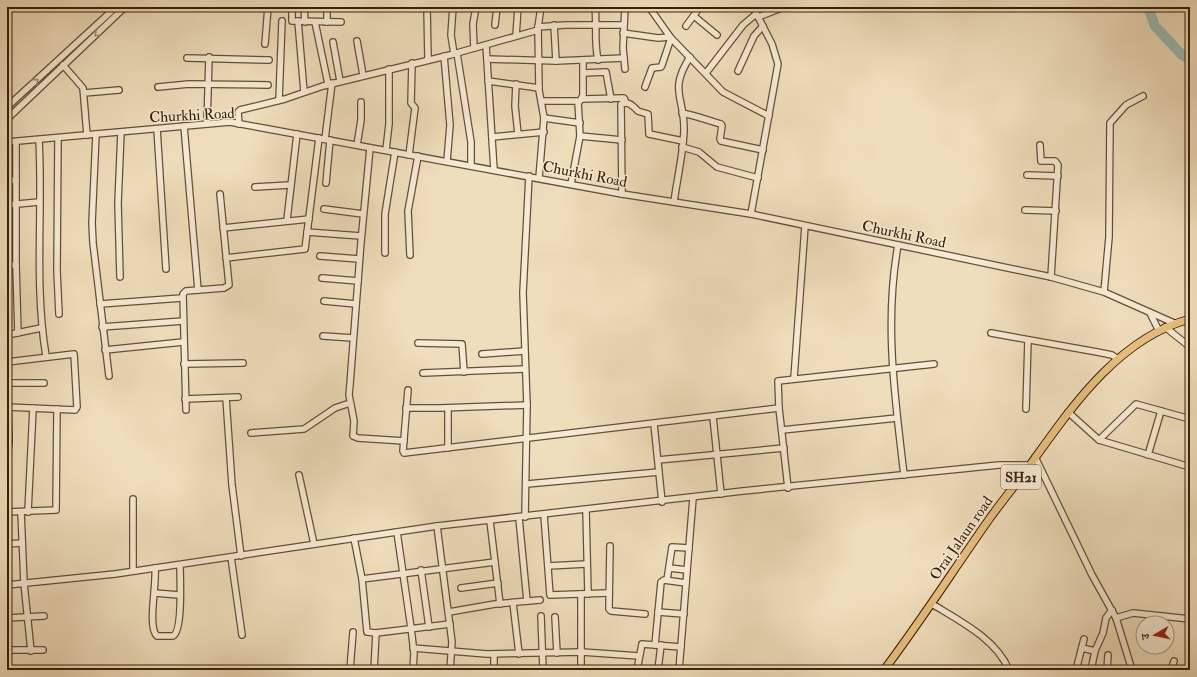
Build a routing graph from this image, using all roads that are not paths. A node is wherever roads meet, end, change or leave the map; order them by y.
1 (116, 7) edge
2 (125, 7) edge
3 (268, 7) edge
4 (292, 7) edge
5 (304, 7) edge
6 (327, 7) edge
7 (427, 7) edge
8 (453, 7) edge
9 (476, 7) edge
10 (497, 7) edge
11 (518, 7) edge
12 (541, 7) edge
13 (594, 7) edge
14 (625, 7) edge
15 (649, 7) edge
16 (700, 7) edge
17 (753, 7) edge
18 (779, 8) edge
19 (694, 16) junction
20 (757, 16) junction
21 (282, 21) dead end
22 (298, 22) junction
23 (305, 22) junction
24 (315, 22) junction
25 (327, 22) junction
26 (340, 22) dead end
27 (597, 24) junction
28 (495, 25) dead end
29 (554, 25) junction
30 (624, 25) junction
31 (686, 26) dead end
32 (763, 26) junction
33 (538, 29) junction
34 (623, 33) junction
35 (717, 35) dead end
36 (516, 36) junction
37 (670, 38) junction
38 (357, 41) dead end
39 (332, 42) dead end
40 (265, 44) dead end
41 (486, 45) junction
42 (474, 48) junction
43 (456, 53) junction
44 (444, 56) junction
45 (209, 57) junction
46 (690, 57) junction
47 (187, 58) dead end
48 (624, 58) junction
49 (487, 59) junction
50 (269, 60) dead end
51 (428, 60) junction
52 (540, 60) junction
53 (600, 60) junction
54 (556, 61) junction
55 (583, 61) junction
56 (412, 63) junction
57 (64, 64) junction
58 (389, 69) junction
59 (625, 69) dead end
60 (604, 71) junction
61 (738, 71) dead end
62 (584, 73) junction
63 (706, 73) junction
64 (363, 75) junction
65 (340, 81) junction
66 (488, 81) junction
67 (208, 84) junction
68 (330, 84) junction
69 (516, 84) junction
70 (268, 85) dead end
71 (158, 87) dead end
72 (646, 87) dead end
73 (540, 88) junction
74 (119, 90) dead end
75 (304, 92) junction
76 (84, 93) junction
77 (1143, 96) dead end
78 (611, 99) junction
79 (279, 100) junction
80 (542, 101) junction
81 (580, 101) junction
82 (361, 102) dead end
83 (626, 103) junction
84 (7, 107) edge
85 (682, 113) junction
86 (769, 116) junction
87 (544, 118) junction
88 (7, 119) edge
89 (207, 124) junction
90 (239, 124) junction
91 (580, 124) junction
92 (184, 126) junction
93 (157, 129) junction
94 (121, 132) junction
95 (544, 132) junction
96 (96, 134) junction
97 (297, 134) junction
98 (518, 134) junction
99 (87, 135) junction
100 (580, 136) junction
101 (492, 137) junction
102 (58, 138) junction
103 (318, 138) junction
104 (39, 140) junction
105 (328, 140) junction
106 (622, 140) junction
107 (7, 142) edge
108 (16, 142) junction
109 (682, 144) junction
110 (357, 145) junction
111 (1040, 145) dead end
112 (370, 148) junction
113 (386, 150) junction
114 (763, 150) junction
115 (395, 152) junction
116 (409, 155) junction
117 (418, 156) junction
118 (447, 162) junction
119 (471, 166) junction
120 (494, 170) junction
121 (1027, 175) dead end
122 (529, 176) junction
123 (1058, 176) junction
124 (539, 178) junction
125 (758, 178) junction
126 (16, 180) junction
127 (7, 181) edge
128 (326, 183) dead end
129 (571, 184) junction
130 (290, 185) junction
131 (255, 187) dead end
132 (220, 194) dead end
133 (622, 194) junction
134 (39, 202) junction
135 (674, 202) junction
136 (16, 204) junction
137 (7, 205) edge
138 (324, 209) dead end
139 (1025, 210) dead end
140 (1056, 211) junction
141 (363, 214) junction
142 (751, 214) junction
143 (309, 219) junction
144 (287, 220) junction
145 (805, 226) junction
146 (223, 228) junction
147 (307, 232) junction
148 (361, 236) junction
149 (898, 245) junction
150 (385, 253) dead end
151 (410, 255) dead end
152 (320, 256) dead end
153 (226, 258) junction
154 (359, 258) junction
155 (7, 265) edge
156 (16, 265) junction
157 (166, 269) dead end
158 (120, 277) dead end
159 (1051, 277) junction
160 (322, 278) dead end
161 (358, 281) junction
162 (198, 290) junction
163 (1104, 292) junction
164 (182, 298) junction
165 (324, 301) dead end
166 (100, 304) junction
167 (356, 304) junction
168 (1150, 313) junction
169 (59, 314) dead end
170 (1190, 319) edge
171 (183, 321) junction
172 (1174, 323) junction
173 (102, 327) junction
174 (41, 328) junction
175 (1162, 329) junction
176 (18, 333) junction
177 (991, 333) dead end
178 (7, 335) edge
179 (323, 336) dead end
180 (354, 338) junction
181 (1028, 340) junction
182 (183, 342) junction
183 (418, 343) dead end
184 (1190, 347) edge
185 (105, 350) junction
186 (524, 352) junction
187 (482, 354) dead end
188 (46, 356) junction
189 (1118, 359) junction
190 (7, 361) edge
191 (243, 363) dead end
192 (184, 364) junction
193 (934, 364) dead end
194 (893, 368) junction
195 (524, 369) junction
196 (464, 372) junction
197 (423, 373) dead end
198 (109, 376) dead end
199 (794, 378) junction
200 (44, 382) dead end
201 (8, 383) edge
202 (408, 390) dead end
203 (226, 398) junction
204 (238, 398) dead end
205 (185, 399) junction
206 (350, 403) junction
207 (527, 405) junction
208 (8, 407) edge
209 (33, 408) junction
210 (406, 408) junction
211 (448, 408) junction
212 (779, 408) junction
213 (56, 409) junction
214 (1026, 409) dead end
215 (186, 410) dead end
216 (1161, 410) junction
217 (1068, 412) junction
218 (713, 417) junction
219 (898, 418) junction
220 (1190, 419) edge
221 (654, 424) junction
222 (782, 430) junction
223 (251, 434) dead end
224 (527, 437) junction
225 (1099, 440) junction
226 (404, 441) junction
227 (448, 448) junction
228 (784, 448) junction
229 (717, 454) junction
230 (1148, 455) junction
231 (1036, 457) junction
232 (7, 458) edge
233 (658, 460) junction
234 (1190, 460) edge
235 (1030, 465) junction
236 (1189, 467) edge
237 (659, 472) junction
238 (299, 475) dead end
239 (904, 475) junction
240 (527, 484) junction
241 (788, 488) junction
242 (721, 494) junction
243 (694, 498) junction
244 (133, 499) dead end
245 (662, 502) junction
246 (7, 506) edge
247 (586, 510) junction
248 (7, 512) edge
249 (25, 512) junction
250 (544, 515) junction
251 (522, 518) junction
252 (490, 521) junction
253 (438, 526) junction
254 (397, 532) junction
255 (354, 538) junction
256 (22, 543) junction
257 (7, 544) edge
258 (314, 544) junction
259 (610, 546) dead end
260 (689, 548) junction
261 (241, 556) junction
262 (232, 557) junction
263 (495, 562) junction
264 (180, 564) junction
265 (586, 564) junction
266 (548, 566) junction
267 (155, 568) junction
268 (444, 568) junction
269 (669, 568) junction
270 (421, 570) junction
271 (687, 570) junction
272 (133, 571) junction
273 (403, 573) junction
274 (362, 578) junction
275 (667, 580) junction
276 (24, 583) junction
277 (498, 583) junction
278 (686, 583) junction
279 (7, 585) edge
280 (461, 588) dead end
281 (155, 593) junction
282 (608, 593) junction
283 (581, 594) junction
284 (588, 594) junction
285 (179, 595) junction
286 (540, 600) dead end
287 (527, 602) junction
288 (513, 603) junction
289 (500, 604) junction
290 (932, 604) junction
291 (1112, 610) junction
292 (449, 612) junction
293 (658, 612) junction
294 (644, 614) dead end
295 (684, 614) junction
296 (1154, 615) edge
297 (44, 616) dead end
298 (541, 616) dead end
299 (29, 617) junction
300 (555, 617) dead end
301 (1175, 617) edge
302 (7, 618) edge
303 (1116, 618) junction
304 (1190, 619) edge
305 (450, 624) junction
306 (429, 627) junction
307 (411, 628) junction
308 (353, 632) dead end
309 (376, 633) junction
310 (242, 635) dead end
311 (1084, 639) dead end
312 (658, 645) junction
313 (681, 647) junction
314 (413, 648) junction
315 (1082, 648) junction
316 (7, 650) edge
317 (43, 650) dead end
318 (31, 651) junction
319 (1095, 651) junction
320 (452, 652) junction
321 (582, 652) junction
322 (542, 653) junction
323 (557, 653) junction
324 (494, 654) junction
325 (519, 654) junction
326 (1108, 655) dead end
327 (639, 656) junction
328 (1174, 661) dead end
329 (350, 670) edge
330 (374, 670) edge
331 (413, 670) edge
332 (450, 670) edge
333 (494, 670) edge
334 (542, 670) edge
335 (581, 670) edge
336 (637, 670) edge
337 (658, 670) edge
338 (678, 670) edge
339 (884, 670) edge
340 (1009, 670) edge
341 (1076, 670) edge
342 (1091, 670) edge
343 (1107, 670) edge
344 (1132, 670) edge
345 (1171, 670) edge

84 -> 1 street
2 -> 57 street
3 - 40 street
4 - 22 street
5 - 23 street
6 - 25 street
7 - 51 street
8 - 43 street
9 - 42 street
10 - 28 street
11 - 36 street
12 - 33 street
13 - 27 street
14 - 30 street
15 - 37 street
16 - 19 street
17 - 20 street
18 - 20 street
19 - 31 street
19 - 35 street
20 - 32 street
20 - 63 street
21 - 79 street
22 - 23 street
22 - 75 street
23 - 24 street
24 - 25 street
24 - 68 street
25 - 26 street
27 - 29 street
27 - 30 street
27 - 53 street
29 - 33 street
29 - 54 street
30 - 34 street
32 - 61 street
32 - 86 street
33 - 36 street
33 - 52 street
34 - 37 street
34 - 48 street
36 - 41 street
37 - 46 street
37 - 72 street
38 - 64 street
39 - 65 street
41 - 42 street
41 - 49 street
42 - 43 street
43 - 44 street
43 - 119 street
44 - 51 street
44 - 118 street
45 - 47 street
45 - 50 street
45 - 67 street
46 - 63 street
46 - 85 street
48 - 53 street
48 - 59 street
49 - 52 street
49 - 66 street
51 - 56 street
52 - 54 street
52 - 73 street
53 - 55 street
53 - 60 street
54 - 55 street
55 - 62 street
56 - 58 street
56 - 116 street
57 - 76 street
57 - 88 street
58 - 64 street
58 - 113 street
60 - 62 street
60 - 78 street
62 - 81 street
63 - 86 street
64 - 65 street
65 - 68 street
66 - 69 street
66 - 101 street
67 - 70 street
67 - 71 street
67 - 89 street
68 - 75 street
68 - 105 street
69 - 73 street
69 - 98 street
73 - 80 street
74 - 76 street
75 - 79 street
76 - 99 street
77 - 163 street
78 - 81 street
78 - 83 street
79 - 90 street
80 - 81 street
80 - 87 street
81 - 91 street
82 - 110 street
83 - 106 street
83 - 109 street
85 - 109 street
85 - 114 street
86 - 114 street
87 - 91 street
87 - 95 street
89 - 90 street, Churkhi Road
89 - 92 street, Churkhi Road
90 - 97 street, Churkhi Road
91 - 100 street
92 - 93 street, Churkhi Road
92 - 162 street
93 - 94 street, Churkhi Road
93 - 157 street
94 - 96 street, Churkhi Road
94 - 158 street
95 - 98 street
95 - 124 street
96 - 99 street, Churkhi Road
96 - 166 street
97 - 103 street, Churkhi Road
97 - 130 street
98 - 101 street
99 - 102 street, Churkhi Road
100 - 106 street
100 - 129 street
101 - 120 street
102 - 104 street, Churkhi Road
102 - 169 street
103 - 105 street, Churkhi Road
103 - 143 street
104 - 108 street, Churkhi Road
104 - 134 street
105 - 110 street, Churkhi Road
105 - 128 street
106 - 133 street
107 - 108 street, Churkhi Road
108 - 126 street
109 - 125 street
109 - 135 street
110 - 112 street, Churkhi Road
111 - 123 street
112 - 113 street, Churkhi Road
112 - 141 street
113 - 115 street, Churkhi Road
114 - 125 street
115 - 116 street, Churkhi Road
115 - 150 street
116 - 117 street, Churkhi Road
117 - 118 street, Churkhi Road
117 - 151 street
118 - 119 street, Churkhi Road
119 - 120 street, Churkhi Road
120 - 122 street, Churkhi Road
121 - 123 street
122 - 124 street, Churkhi Road
122 - 186 street
123 - 140 street
124 - 129 street, Churkhi Road
125 - 142 street
126 - 127 street
126 - 136 street
129 - 133 street, Churkhi Road
130 - 131 street
130 - 144 street
132 - 146 street
133 - 135 street, Churkhi Road
134 - 136 street
134 - 174 street
135 - 142 street, Churkhi Road
136 - 137 street
136 - 156 street
138 - 141 street
139 - 140 street
140 - 159 street
141 - 148 street
142 - 145 street, Churkhi Road
143 - 144 street
143 - 147 street
144 - 146 street
145 - 149 street, Churkhi Road
145 - 199 street
146 - 153 street
147 - 148 street
147 - 153 street
148 - 154 street
149 - 159 street, Churkhi Road
149 - 194 street
152 - 154 street
153 - 162 street
154 - 161 street
155 - 156 street
156 - 176 street
159 - 163 street, Churkhi Road
160 - 161 street
161 - 167 street
162 - 164 street
163 - 168 street, Churkhi Road
164 - 166 street
164 - 171 street
165 - 167 street
166 - 173 street
167 - 180 street
168 - 172 street, Churkhi Road
168 - 175 street
170 - 172 main road, Orai Jalaun road / SH21
171 - 173 street
171 - 182 street
172 - 175 main road, Orai Jalaun road / SH21
173 - 185 street
174 - 176 street
174 - 188 street
175 - 184 street
175 - 189 main road, Orai Jalaun road / SH21
176 - 178 street
177 - 181 street
179 - 180 street
180 - 206 street
181 - 189 street
181 - 214 street
182 - 185 street
182 - 192 street
183 - 196 street
185 - 198 street
186 - 187 street
186 - 195 street
188 - 190 street
188 - 213 street
189 - 217 main road, Orai Jalaun road / SH21
190 - 201 street
191 - 192 street
192 - 205 street
193 - 194 street
194 - 199 street
194 - 219 street
195 - 196 street
195 - 207 street
196 - 197 street
199 - 212 street
200 - 201 street
201 - 208 street
202 - 210 street
203 - 204 street
203 - 205 street
203 - 261 street
205 - 215 street
206 - 223 street
206 - 226 street
207 - 211 street
207 - 224 street
208 - 209 street
208 - 232 street
209 - 213 street
209 - 249 street
210 - 211 street
210 - 226 street
211 - 227 street
212 - 218 street
212 - 222 street
213 - 249 street
216 - 220 street
216 - 225 street
216 - 230 street
217 - 225 street
217 - 231 main road, Orai Jalaun road / SH21
218 - 221 street
218 - 229 street
219 - 222 street
219 - 239 street
221 - 224 street
221 - 233 street
222 - 228 street
224 - 227 street
224 - 240 street
225 - 230 street
226 - 227 street
228 - 229 street
228 - 241 street
229 - 233 street
229 - 242 street
230 - 236 street
231 - 235 main road, Orai Jalaun road / SH21
231 - 291 street
233 - 237 street
234 - 236 street
235 - 239 street
235 - 290 main road, Orai Jalaun road / SH21
237 - 240 street
237 - 245 street
238 - 258 street
239 - 241 street
240 - 251 street
241 - 242 street
242 - 243 street
243 - 245 street
243 - 260 street
244 - 272 street
245 - 247 street
246 - 248 street
247 - 250 street
247 - 265 street
248 - 249 street
249 - 256 street
250 - 251 street
250 - 266 street
251 - 252 street
251 - 287 street
252 - 253 street
252 - 263 street
253 - 254 street
253 - 268 street
254 - 255 street
254 - 273 street
255 - 258 street
255 - 274 street
256 - 257 street
256 - 276 street
258 - 261 street
259 - 282 street
260 - 269 street
260 - 271 street
261 - 262 street
262 - 264 street
262 - 310 street
263 - 268 street
263 - 277 street
264 - 267 street
264 - 285 street
265 - 266 street
265 - 284 street
266 - 283 street
267 - 272 street
267 - 281 street
268 - 270 street
268 - 292 street
269 - 271 street
269 - 275 street
270 - 273 street
270 - 306 street
271 - 278 street
272 - 276 street
273 - 274 street
273 - 307 street
274 - 309 street
275 - 278 street
275 - 293 street
276 - 279 street
276 - 299 street
277 - 280 street
277 - 289 street
278 - 295 street
281 - 285 street
281 - 285 street
282 - 284 street
282 - 294 street
283 - 284 street
283 - 321 street
286 - 287 street
287 - 288 street
288 - 289 street
288 - 325 street
289 - 292 street
290 - 339 main road, Orai Jalaun road / SH21
290 - 340 street
291 - 303 street
291 - 319 street
292 - 305 street
293 - 295 street
293 - 312 street
295 - 313 street
296 - 303 street
297 - 299 street
298 - 322 street
299 - 302 street
299 - 318 street
300 - 323 street
301 - 304 street
303 - 344 street
305 - 306 street
305 - 320 street
306 - 307 street
307 - 309 street
307 - 314 street
308 - 329 street
309 - 330 street
311 - 315 street
312 - 313 street
312 - 327 street
312 - 337 street
313 - 338 street
314 - 320 street
314 - 331 street
315 - 319 street
315 - 341 street
316 - 318 street
317 - 318 street
319 - 342 street
320 - 324 street
320 - 332 street
321 - 323 street
321 - 327 street
321 - 335 street
322 - 323 street
322 - 325 street
322 - 334 street
324 - 325 street
324 - 333 street
326 - 343 street
327 - 336 street
328 - 345 street

